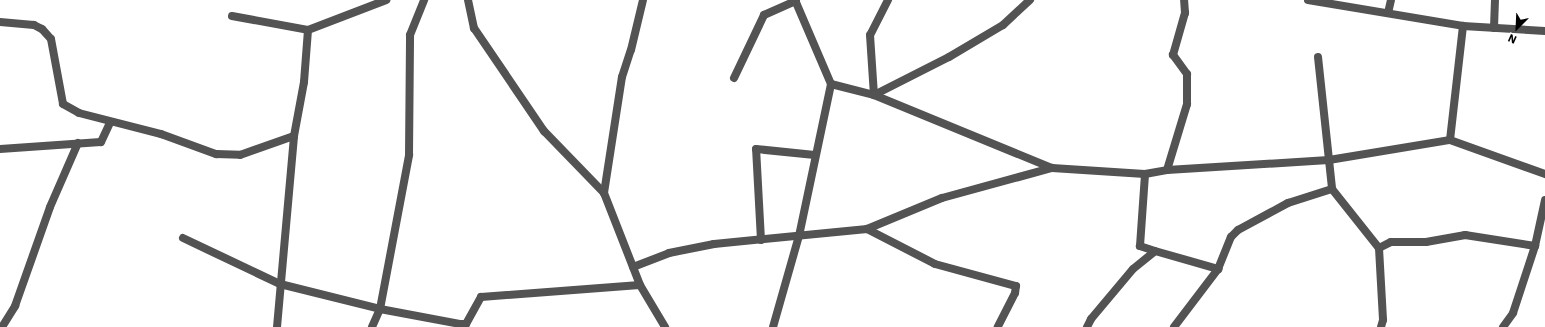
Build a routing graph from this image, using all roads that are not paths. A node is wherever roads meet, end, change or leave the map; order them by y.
1 (386, 0) edge
2 (424, 0) edge
3 (468, 0) edge
4 (643, 0) edge
5 (888, 0) edge
6 (1030, 0) edge
7 (1184, 0) edge
8 (1308, 0) edge
9 (1391, 0) edge
10 (1495, 0) edge
11 (796, 1) edge
12 (1388, 13) junction
13 (232, 16) dead end
14 (0, 22) edge
15 (1463, 26) junction
16 (1494, 28) junction
17 (308, 30) junction
18 (1545, 31) edge
19 (1318, 56) dead end
20 (734, 78) dead end
21 (831, 84) junction
22 (874, 95) junction
23 (110, 123) junction
24 (294, 136) junction
25 (1450, 140) junction
26 (78, 143) junction
27 (0, 149) edge
28 (815, 155) junction
29 (1329, 160) junction
30 (1052, 168) junction
31 (1168, 170) junction
32 (1145, 174) junction
33 (1545, 174) edge
34 (1332, 189) junction
35 (604, 193) junction
36 (1545, 200) edge
37 (867, 229) junction
38 (799, 236) junction
39 (183, 238) dead end
40 (761, 240) junction
41 (1535, 246) junction
42 (1380, 248) junction
43 (1155, 251) junction
44 (633, 267) junction
45 (1218, 269) junction
46 (280, 284) junction
47 (640, 285) junction
48 (380, 309) junction
49 (2, 327) edge
50 (277, 327) edge
51 (372, 327) edge
52 (665, 327) edge
53 (773, 327) edge
54 (998, 327) edge
55 (1087, 327) edge
56 (1174, 327) edge
57 (1381, 327) edge
58 (1503, 327) edge

1 - 17 street
2 - 48 street
3 - 35 street
4 - 35 street
5 - 22 street
6 - 22 street
7 - 31 street
8 - 12 street
9 - 12 street
10 - 16 street
11 - 20 street
11 - 21 street
12 - 15 street
13 - 17 street
14 - 23 street
15 - 16 street
15 - 25 street
16 - 18 street
17 - 24 street
19 - 29 street
21 - 22 street
21 - 28 street
22 - 30 street
23 - 24 street
23 - 26 street
24 - 46 street
25 - 29 street
25 - 33 street
26 - 27 street
26 - 49 street
28 - 38 street
28 - 40 street
29 - 31 street
29 - 34 street
30 - 32 street
30 - 37 street
31 - 32 street
32 - 43 street
34 - 42 street
34 - 45 street
35 - 44 street
36 - 41 street
37 - 38 street
37 - 54 street
38 - 40 street
38 - 53 street
39 - 46 street
40 - 44 street
41 - 42 street
41 - 58 street
42 - 57 street
43 - 45 street
43 - 55 street
44 - 47 street
45 - 56 street
46 - 48 street
46 - 50 street
47 - 48 street
47 - 52 street
48 - 51 street

